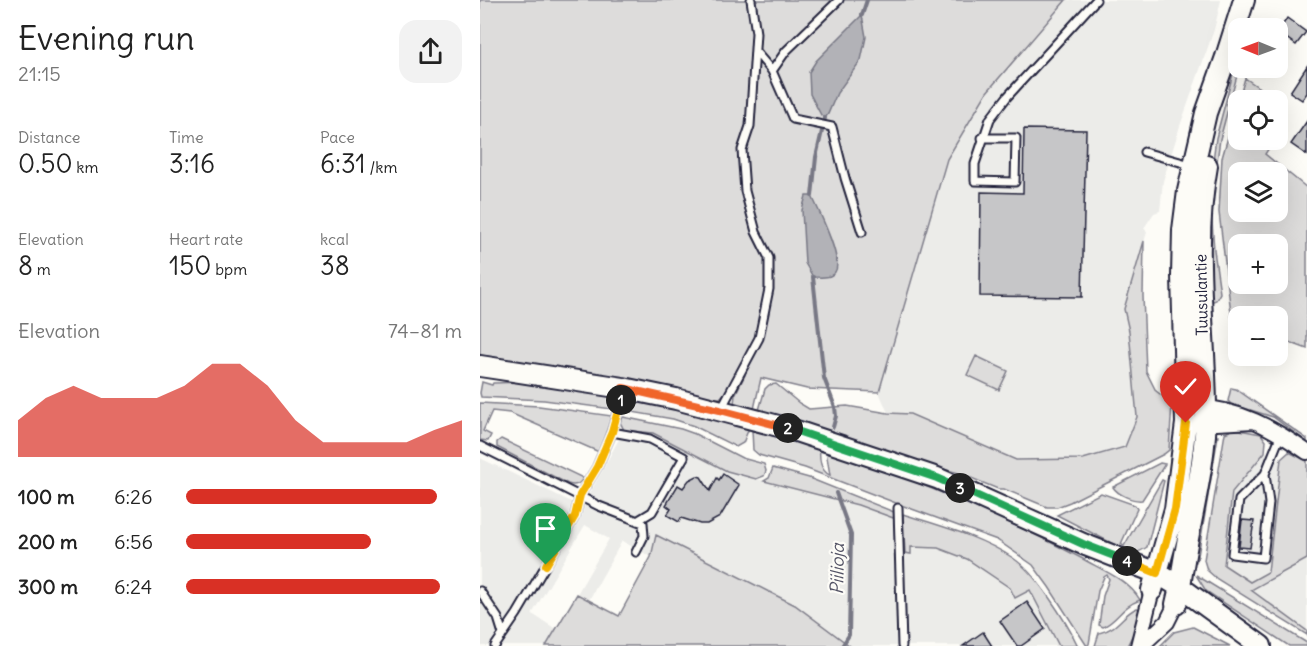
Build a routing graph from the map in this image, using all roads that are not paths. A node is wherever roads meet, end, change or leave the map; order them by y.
1 (751, 0) edge
2 (839, 0) edge
3 (1096, 0) edge
4 (1244, 0) edge
5 (755, 51) junction
6 (772, 71) junction
7 (982, 138) junction
8 (1144, 152) dead end
9 (1200, 168) junction
10 (862, 232) dead end
11 (480, 366) edge
12 (623, 388) junction
13 (720, 410) junction
14 (1196, 415) junction
15 (612, 432) junction
16 (1281, 434) junction
17 (480, 446) edge
18 (1307, 452) edge
19 (1265, 474) junction
20 (580, 495) junction
21 (898, 508) dead end
22 (637, 521) junction
23 (636, 552) dead end
24 (1154, 582) junction
25 (480, 591) edge
26 (1178, 595) junction
27 (503, 634) junction
28 (1255, 643) edge
29 (495, 646) edge
30 (902, 646) edge
31 (1139, 646) edge

1 - 5 lane
2 - 6 lane
3 - 7 lane
4 - 9 main road, Tuusulantie
5 - 6 lane
5 - 13 lane
6 - 10 lane
7 - 7 lane
8 - 9 lane
9 - 14 main road, Tuusulantie
11 - 12 main road
12 - 13 main road
12 - 15 lane
13 - 24 main road
14 - 16 street
14 - 24 main road, Tuusulantie
14 - 26 main road, Tuusulantie
15 - 20 lane
15 - 22 lane
16 - 18 street
16 - 19 lane
17 - 20 lane
19 - 19 lane
20 - 22 lane
20 - 27 lane
21 - 30 lane
22 - 23 lane
24 - 26 main road
24 - 31 street
25 - 27 lane
26 - 28 main road
26 - 31 street
27 - 29 lane

